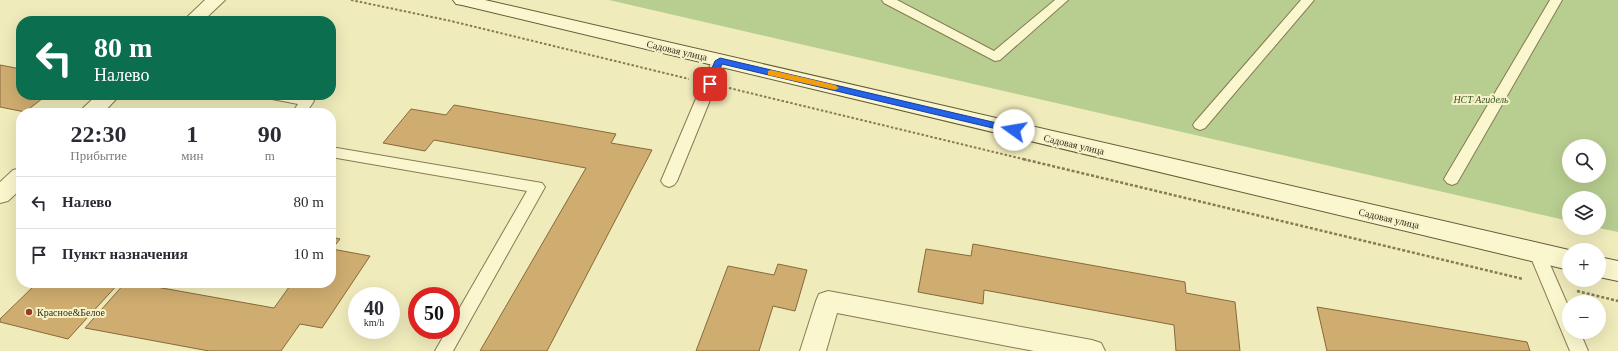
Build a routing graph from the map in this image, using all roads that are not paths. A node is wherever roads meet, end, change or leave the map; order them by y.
1 (216, 0) edge
2 (462, 0) edge
3 (888, 0) edge
4 (1062, 0) edge
5 (1308, 0) edge
6 (1556, 0) edge
7 (198, 16) edge
8 (720, 61) junction
9 (104, 100) edge
10 (301, 100) edge
11 (96, 108) edge
12 (302, 108) edge
13 (1200, 125) dead end
14 (336, 153) edge
15 (1452, 179) dead end
16 (16, 180) edge
17 (669, 180) dead end
18 (0, 194) edge
19 (1537, 253) junction
20 (1562, 258) edge
21 (1606, 268) edge
22 (1618, 271) edge
23 (1562, 311) edge
24 (1574, 339) edge
25 (444, 351) edge
26 (813, 351) edge
27 (1092, 351) edge
28 (1579, 351) edge

1 - 7 main road
2 - 8 main road, Садовая улица
3 - 4 lane
5 - 13 lane
6 - 15 lane
8 - 17 lane
8 - 19 main road, Садовая улица
9 - 11 main road
10 - 12 lane
14 - 25 lane
16 - 18 main road
19 - 20 main road, Садовая улица
19 - 23 lane
21 - 22 main road
24 - 28 lane
26 - 27 main road

